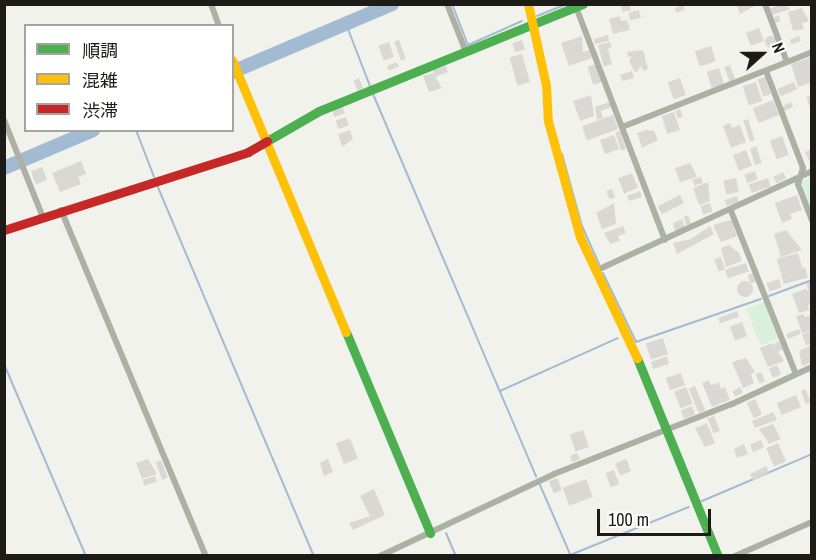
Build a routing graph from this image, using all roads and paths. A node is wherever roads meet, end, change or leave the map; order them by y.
1 (211, 4) edge
2 (447, 4) edge
3 (528, 4) edge
4 (765, 4) edge
5 (580, 6) edge
6 (218, 24) edge
7 (533, 24) junction
8 (466, 52) junction
9 (812, 52) edge
10 (787, 62) junction
11 (235, 67) edge
12 (766, 71) junction
13 (4, 120) edge
14 (622, 127) junction
15 (266, 144) junction
16 (812, 171) edge
17 (801, 177) junction
18 (61, 209) junction
19 (731, 211) junction
20 (42, 215) junction
21 (812, 220) edge
22 (4, 230) edge
23 (665, 240) junction
24 (595, 271) junction
25 (812, 367) edge
26 (795, 374) junction
27 (667, 430) junction
28 (812, 522) edge
29 (430, 533) junction
30 (206, 555) edge
31 (380, 555) edge
32 (718, 555) edge
33 (735, 555) edge

1 - 6 street
2 - 8 street
3 - 7 street
4 - 10 street
5 - 7 street
5 - 14 street
7 - 8 street
7 - 24 street
8 - 15 street
9 - 10 street
10 - 12 street
11 - 15 street
12 - 14 street
12 - 17 street
13 - 20 street
14 - 23 street
15 - 18 street
15 - 29 street
16 - 17 street
17 - 19 street
17 - 21 street
18 - 20 street
18 - 30 street
19 - 23 street
19 - 26 street
20 - 22 street
23 - 24 street
24 - 27 street
25 - 26 street
26 - 27 street
27 - 29 street
27 - 32 street
28 - 33 street
29 - 31 street

